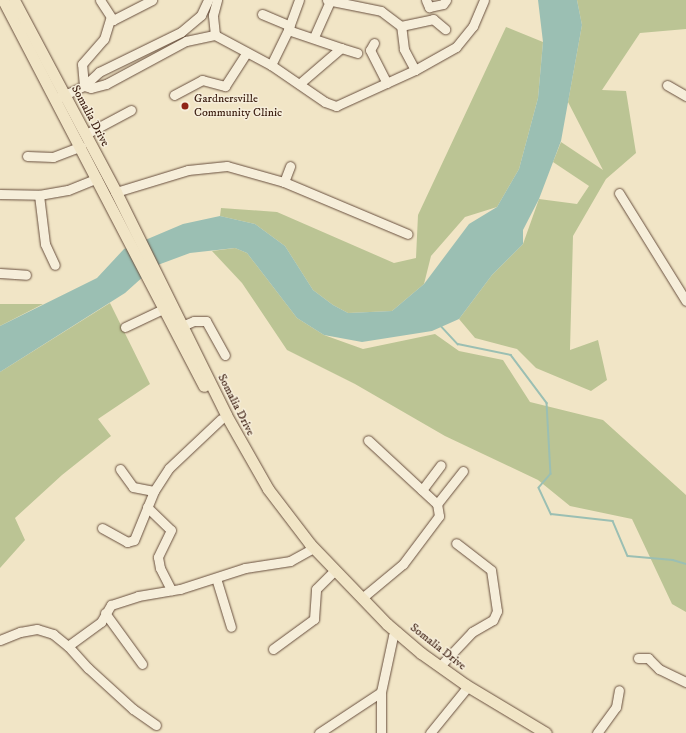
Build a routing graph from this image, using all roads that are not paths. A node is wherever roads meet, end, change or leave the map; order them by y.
1 (4, 0) edge
2 (14, 0) edge
3 (100, 0) edge
4 (152, 0) edge
5 (208, 0) edge
6 (217, 0) edge
7 (299, 0) edge
8 (328, 0) edge
9 (446, 0) edge
10 (484, 0) edge
11 (428, 4) edge
12 (373, 5) edge
13 (262, 14) dead end
14 (201, 15) junction
15 (213, 15) junction
16 (110, 19) junction
17 (433, 19) junction
18 (401, 26) junction
19 (289, 28) junction
20 (445, 29) dead end
21 (181, 32) junction
22 (215, 35) junction
23 (314, 37) junction
24 (186, 42) junction
25 (374, 43) dead end
26 (341, 48) junction
27 (247, 52) junction
28 (357, 53) dead end
29 (123, 60) junction
30 (271, 65) junction
31 (128, 70) junction
32 (415, 70) junction
33 (387, 83) junction
34 (299, 84) junction
35 (667, 85) dead end
36 (84, 86) junction
37 (174, 95) dead end
38 (686, 96) edge
39 (60, 97) junction
40 (131, 110) dead end
41 (86, 134) junction
42 (80, 146) junction
43 (27, 156) dead end
44 (290, 166) dead end
45 (97, 178) junction
46 (284, 182) junction
47 (116, 192) junction
48 (619, 193) dead end
49 (0, 194) edge
50 (39, 195) junction
51 (408, 234) dead end
52 (132, 236) junction
53 (55, 265) dead end
54 (0, 273) edge
55 (26, 274) dead end
56 (154, 279) junction
57 (686, 301) edge
58 (163, 309) junction
59 (182, 326) junction
60 (126, 327) dead end
61 (225, 355) dead end
62 (221, 419) junction
63 (368, 440) dead end
64 (441, 465) dead end
65 (120, 469) dead end
66 (463, 471) dead end
67 (422, 490) junction
68 (154, 491) junction
69 (437, 504) junction
70 (147, 507) junction
71 (102, 528) dead end
72 (456, 543) dead end
73 (310, 550) junction
74 (332, 573) junction
75 (216, 578) junction
76 (171, 590) junction
77 (362, 598) junction
78 (105, 613) junction
79 (231, 627) dead end
80 (395, 634) junction
81 (0, 640) edge
82 (68, 646) junction
83 (272, 650) dead end
84 (638, 658) dead end
85 (142, 664) dead end
86 (440, 666) junction
87 (686, 682) edge
88 (465, 690) junction
89 (619, 690) dead end
90 (381, 692) junction
91 (156, 725) dead end
92 (319, 733) edge
93 (381, 733) edge
94 (430, 733) edge
95 (534, 733) edge
96 (546, 733) edge
97 (597, 733) edge

1 - 39 main road, Somalia Drive
2 - 39 main road, Somalia Drive
3 - 16 street
4 - 16 street
5 - 14 street
6 - 15 street
7 - 19 street
8 - 12 street
8 - 23 street
9 - 11 street
10 - 32 street
11 - 17 street
12 - 18 street
13 - 19 street
14 - 15 street
14 - 21 street
15 - 22 street
16 - 36 street
17 - 18 street
17 - 20 street
18 - 32 street
19 - 23 street
19 - 30 street
21 - 24 street
21 - 29 street
22 - 24 street
22 - 27 street
23 - 26 street
24 - 31 street
25 - 33 street
26 - 28 street
26 - 34 street
27 - 30 street
27 - 37 street
29 - 31 street
29 - 36 street
30 - 34 street
31 - 36 street
32 - 33 street
33 - 34 street
35 - 38 street
36 - 39 street
39 - 41 main road, Somalia Drive
39 - 42 main road, Somalia Drive
40 - 41 street
41 - 47 main road, Somalia Drive
42 - 43 street
42 - 45 main road, Somalia Drive
44 - 46 street
45 - 50 street
45 - 52 main road, Somalia Drive
46 - 47 street
46 - 51 street
47 - 52 main road, Somalia Drive
48 - 57 street
49 - 50 street
50 - 53 street
52 - 56 main road, Somalia Drive
54 - 55 street
56 - 58 main road, Somalia Drive
56 - 59 main road, Somalia Drive
58 - 60 street
58 - 62 main road, Somalia Drive
59 - 61 street
59 - 77 main road, Somalia Drive
62 - 68 street
62 - 73 main road, Somalia Drive
63 - 67 street
64 - 67 street
65 - 68 street
66 - 69 street
67 - 69 street
68 - 70 street
69 - 77 street
70 - 71 street
70 - 76 street
72 - 86 street
73 - 74 main road, Somalia Drive
73 - 75 street
74 - 80 main road, Somalia Drive
74 - 83 street
75 - 76 street
75 - 79 street
76 - 78 street
77 - 80 main road, Somalia Drive
78 - 82 street
78 - 85 street
80 - 86 main road, Somalia Drive
80 - 88 main road, Somalia Drive
80 - 90 street
81 - 82 street
82 - 91 street
84 - 87 street
86 - 96 main road, Somalia Drive
88 - 94 street
88 - 95 main road, Somalia Drive
89 - 97 street
90 - 92 street
90 - 93 street

